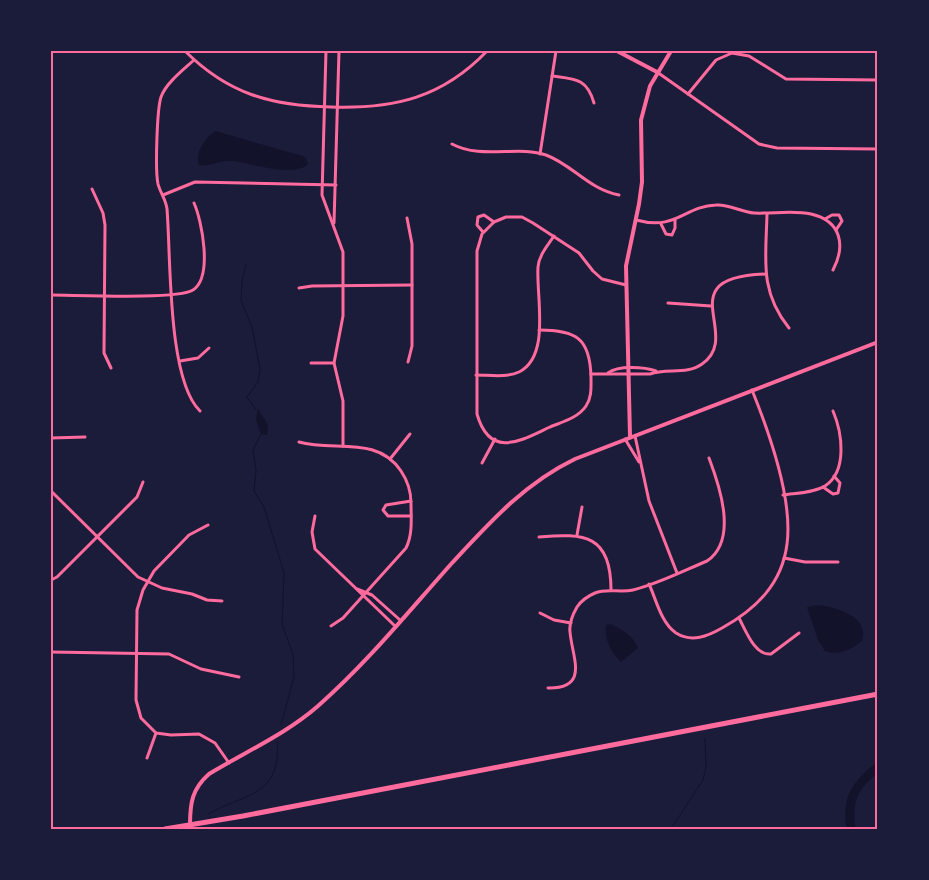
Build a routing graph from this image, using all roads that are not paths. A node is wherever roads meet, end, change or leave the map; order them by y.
1 (185, 51) edge
2 (326, 51) edge
3 (339, 51) edge
4 (487, 51) edge
5 (556, 51) edge
6 (617, 51) edge
7 (671, 51) edge
8 (736, 52) edge
9 (723, 53) edge
10 (194, 60) junction
11 (656, 72) junction
12 (552, 76) junction
13 (878, 80) edge
14 (688, 94) junction
15 (594, 103) dead end
16 (324, 107) junction
17 (338, 108) junction
18 (452, 144) dead end
19 (878, 148) edge
20 (540, 154) junction
21 (322, 185) junction
22 (336, 185) junction
23 (92, 189) dead end
24 (163, 195) junction
25 (619, 195) dead end
26 (194, 203) dead end
27 (767, 214) junction
28 (407, 218) dead end
29 (825, 219) junction
30 (636, 220) junction
31 (675, 220) junction
32 (494, 222) junction
33 (661, 224) junction
34 (334, 227) junction
35 (836, 230) junction
36 (483, 232) junction
37 (554, 236) junction
38 (833, 270) dead end
39 (766, 274) junction
40 (412, 285) junction
41 (626, 285) junction
42 (343, 286) junction
43 (299, 288) dead end
44 (171, 294) junction
45 (51, 295) edge
46 (105, 296) junction
47 (668, 303) dead end
48 (711, 306) junction
49 (790, 328) dead end
50 (539, 330) junction
51 (878, 342) edge
52 (209, 348) dead end
53 (180, 361) junction
54 (408, 362) dead end
55 (311, 363) dead end
56 (334, 363) junction
57 (111, 368) dead end
58 (628, 369) junction
59 (657, 372) junction
60 (608, 373) junction
61 (590, 374) junction
62 (476, 375) junction
63 (629, 375) junction
64 (752, 390) junction
65 (200, 411) dead end
66 (833, 411) dead end
67 (410, 434) dead end
68 (51, 438) edge
69 (85, 438) dead end
70 (630, 438) junction
71 (495, 439) junction
72 (299, 442) dead end
73 (343, 446) junction
74 (709, 458) dead end
75 (390, 459) junction
76 (640, 462) junction
77 (482, 463) dead end
78 (834, 476) junction
79 (143, 482) dead end
80 (823, 486) junction
81 (51, 492) edge
82 (783, 495) junction
83 (411, 501) junction
84 (582, 507) dead end
85 (314, 516) dead end
86 (411, 516) junction
87 (208, 525) dead end
88 (577, 535) junction
89 (98, 537) junction
90 (539, 537) dead end
91 (784, 558) junction
92 (838, 562) dead end
93 (677, 573) junction
94 (51, 580) edge
95 (146, 582) junction
96 (649, 584) junction
97 (357, 589) junction
98 (611, 590) junction
99 (367, 592) junction
100 (363, 597) junction
101 (222, 601) dead end
102 (540, 613) dead end
103 (739, 618) junction
104 (400, 620) junction
105 (571, 623) junction
106 (331, 626) dead end
107 (395, 626) junction
108 (799, 633) dead end
109 (51, 652) edge
110 (136, 653) junction
111 (239, 676) dead end
112 (548, 688) dead end
113 (878, 694) edge
114 (156, 733) junction
115 (147, 758) dead end
116 (229, 762) junction
117 (190, 825) junction
118 (165, 829) edge

1 - 10 street
2 - 16 street
3 - 17 street
4 - 17 street
5 - 12 street
6 - 11 street
7 - 11 street
8 - 9 street
8 - 13 street
9 - 14 street
10 - 16 street
10 - 24 street
11 - 14 street
11 - 30 street
12 - 15 street
12 - 20 street
14 - 19 street
16 - 17 street
16 - 21 street
17 - 22 street
18 - 20 street
20 - 25 street
21 - 22 street
21 - 24 street
21 - 34 street
22 - 34 street
23 - 46 street
24 - 44 street
26 - 44 street
27 - 29 street
27 - 31 street
27 - 39 street
28 - 40 street
29 - 35 street
29 - 35 street
30 - 33 street
30 - 41 street
31 - 33 street
31 - 33 street
32 - 36 street
32 - 36 street
32 - 37 street
34 - 42 street
35 - 38 street
36 - 62 street
37 - 41 street
37 - 50 street
39 - 48 street
39 - 49 street
40 - 42 street
40 - 54 street
41 - 58 street
42 - 43 street
42 - 56 street
44 - 46 street
44 - 53 street
45 - 46 street
46 - 57 street
47 - 48 street
48 - 59 street
50 - 61 street
50 - 62 street
51 - 64 street
52 - 53 street
53 - 65 street
55 - 56 street
56 - 73 street
58 - 59 street
58 - 60 street
58 - 63 street
59 - 63 street
60 - 61 street
60 - 63 street
61 - 71 street
62 - 71 street
63 - 70 street
64 - 70 street
64 - 82 street
66 - 78 street
67 - 75 street
68 - 69 street
70 - 76 street
70 - 76 street
70 - 104 street
71 - 77 street
72 - 73 street
73 - 75 street
74 - 93 street
75 - 83 street
76 - 93 street
78 - 80 street
78 - 80 street
79 - 89 street
80 - 82 street
81 - 89 street
82 - 91 street
83 - 86 street
83 - 86 street
84 - 88 street
85 - 97 street
86 - 99 street
87 - 95 street
88 - 90 street
88 - 98 street
89 - 94 street
89 - 95 street
91 - 92 street
91 - 103 street
93 - 96 street
95 - 101 street
95 - 110 street
96 - 98 street
96 - 103 street
97 - 99 street
97 - 100 street
98 - 105 street
99 - 100 street
99 - 104 street
100 - 106 street
100 - 107 street
102 - 105 street
103 - 108 street
104 - 107 street
105 - 112 street
107 - 116 street
109 - 110 street
110 - 111 street
110 - 114 street
113 - 117 main road
114 - 115 street
114 - 116 street
116 - 117 street
117 - 118 main road

